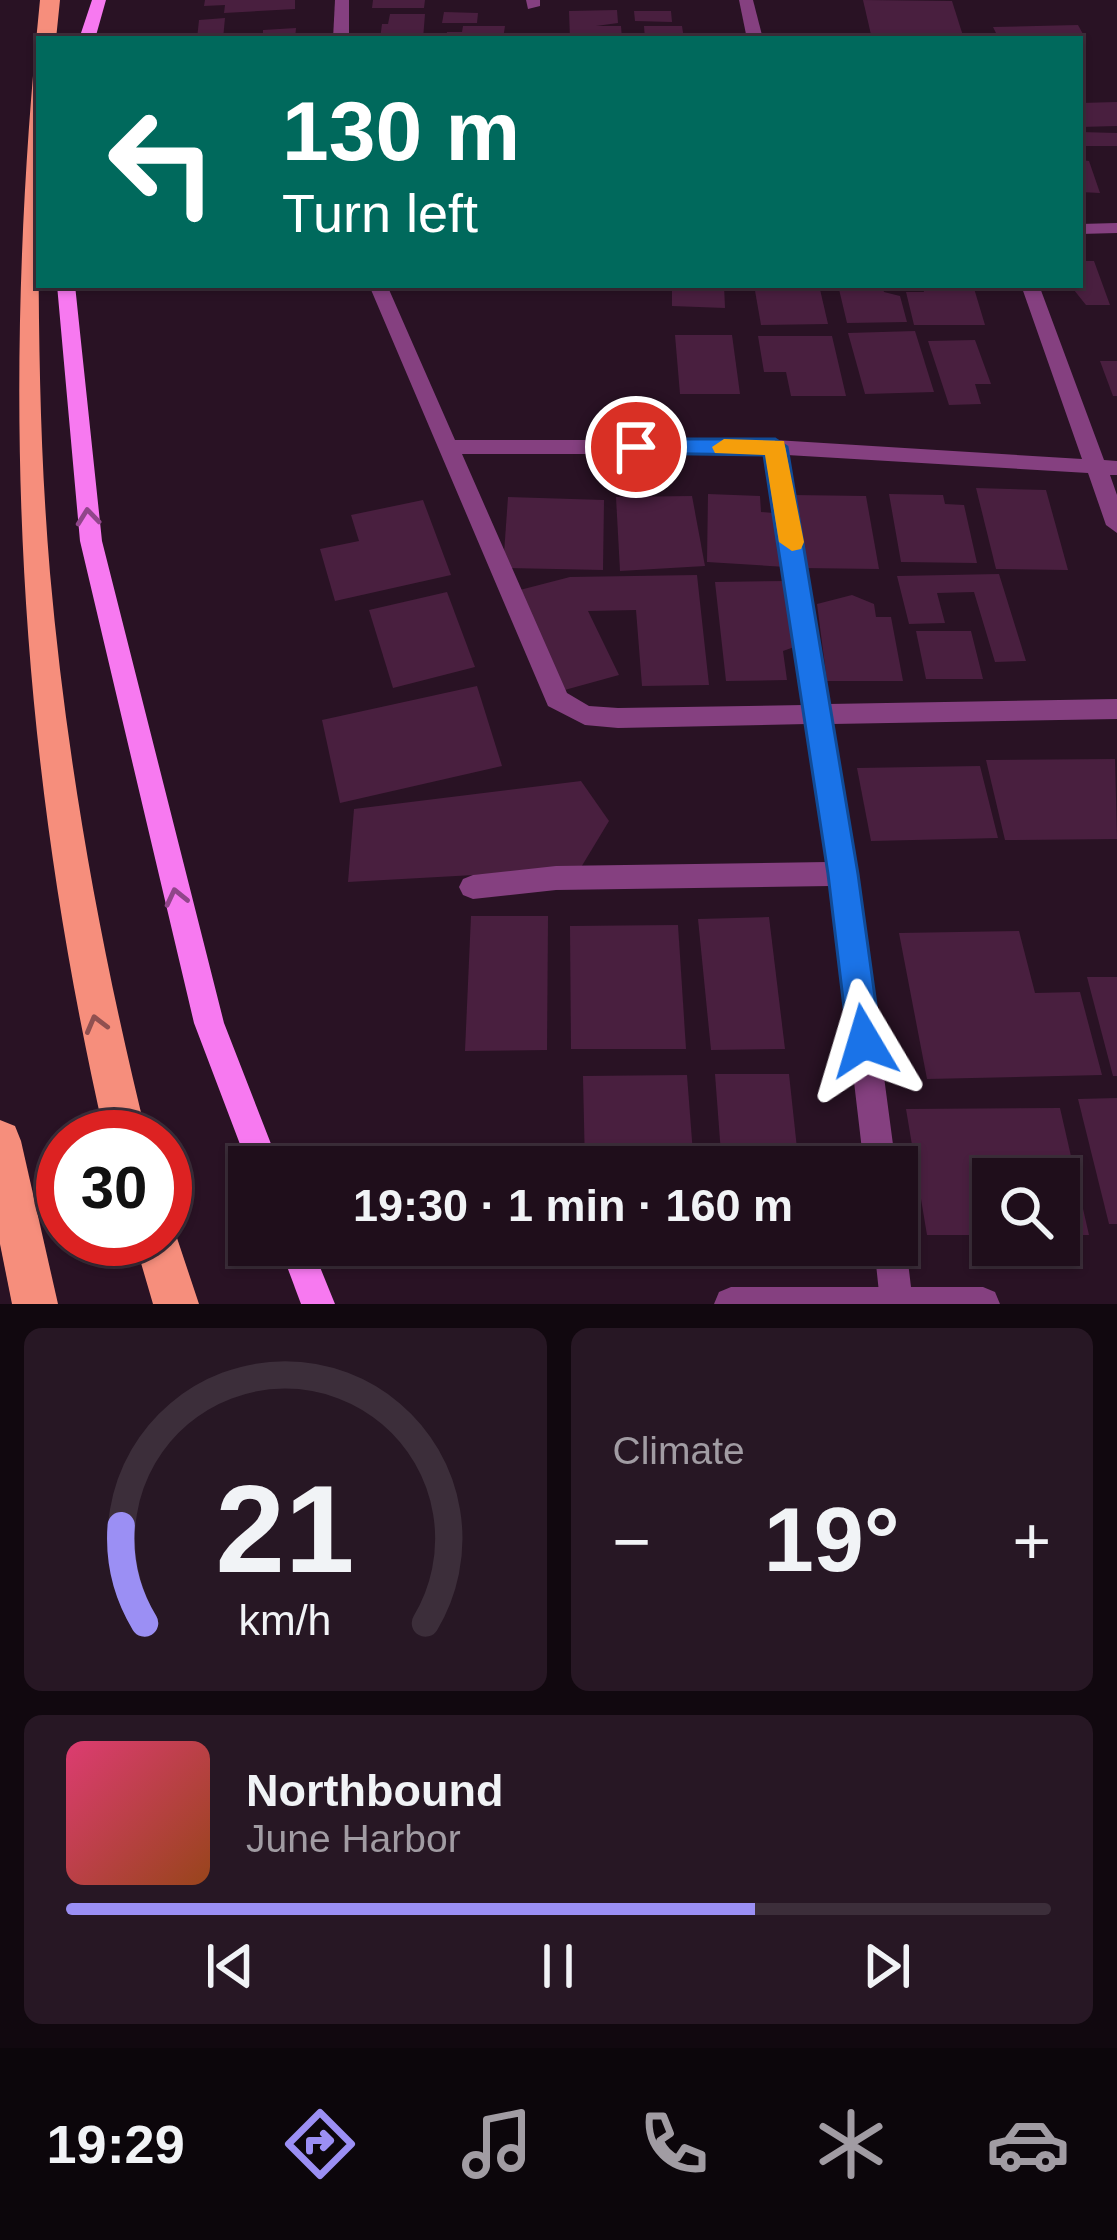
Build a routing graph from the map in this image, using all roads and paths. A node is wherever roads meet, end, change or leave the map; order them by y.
1 (50, 0) edge
2 (99, 0) edge
3 (342, 0) edge
4 (746, 0) edge
5 (42, 36) edge
6 (88, 36) edge
7 (340, 36) edge
8 (753, 36) edge
9 (36, 65) edge
10 (1117, 228) edge
11 (1083, 229) edge
12 (66, 288) edge
13 (379, 288) edge
14 (1031, 288) edge
15 (449, 447) junction
16 (775, 447) junction
17 (1105, 468) edge
18 (1117, 525) edge
19 (1117, 709) edge
20 (818, 715) junction
21 (843, 874) junction
22 (473, 886) dead end
23 (119, 1110) edge
24 (0, 1141) edge
25 (256, 1146) edge
26 (877, 1146) edge
27 (164, 1266) edge
28 (303, 1266) edge
29 (893, 1266) edge
30 (897, 1302) edge
31 (35, 1304) edge
32 (176, 1304) edge
33 (318, 1304) edge
34 (731, 1304) edge
35 (983, 1304) edge

5 -> 1 highway
2 - 6 main road
3 - 7 street
4 - 8 street
23 -> 9 highway
10 - 11 street
25 -> 12 main road
13 - 15 street
14 - 17 street
15 - 16 street
15 - 20 street
16 - 17 street
16 - 20 street
17 - 18 street
19 - 20 street
20 - 21 street
21 - 22 street
21 - 26 street
24 - 31 highway
27 - 32 highway
28 - 33 main road
29 - 30 street
30 - 34 street
30 - 35 street

